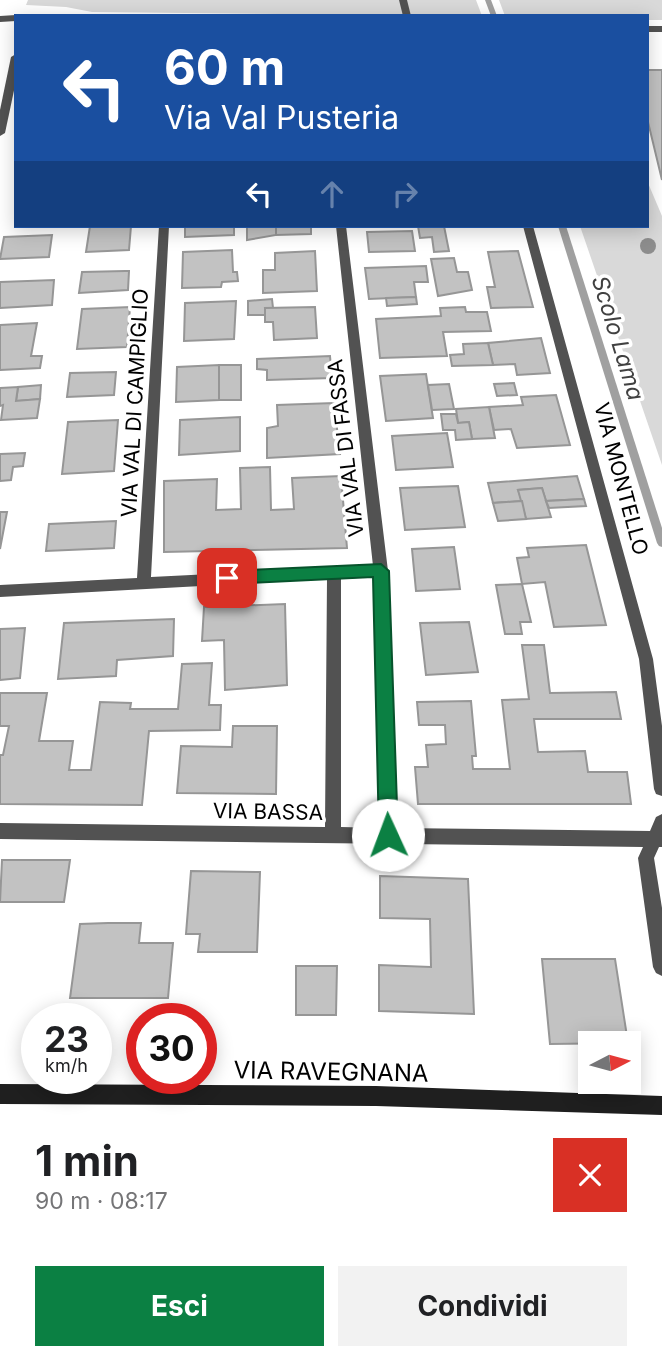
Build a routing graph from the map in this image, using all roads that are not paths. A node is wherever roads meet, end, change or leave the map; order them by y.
1 (14, 66) edge
2 (0, 133) edge
3 (164, 228) edge
4 (341, 228) edge
5 (529, 228) edge
6 (381, 571) junction
7 (334, 572) junction
8 (144, 582) junction
9 (0, 591) edge
10 (662, 789) edge
11 (662, 822) edge
12 (0, 831) edge
13 (332, 835) junction
14 (388, 835) junction
15 (659, 839) edge
16 (662, 967) edge
17 (0, 1094) edge
18 (662, 1106) edge
19 (562, 1108) edge

1 - 2 street
3 - 8 street, VIA VAL DI CAMPIGLIO
4 - 6 street, VIA VAL DI FASSA
5 - 10 street, VIA MONTELLO
6 - 7 street
6 - 14 street, VIA VAL DI FASSA
7 - 8 street
7 - 13 street
8 - 9 street
11 - 15 street
12 - 13 street, VIA BASSA
13 - 14 street, VIA BASSA
14 - 15 street, VIA BASSA
15 - 16 street
17 - 19 street, VIA RAVEGNANA
18 - 19 street, VIA RAVEGNANA

